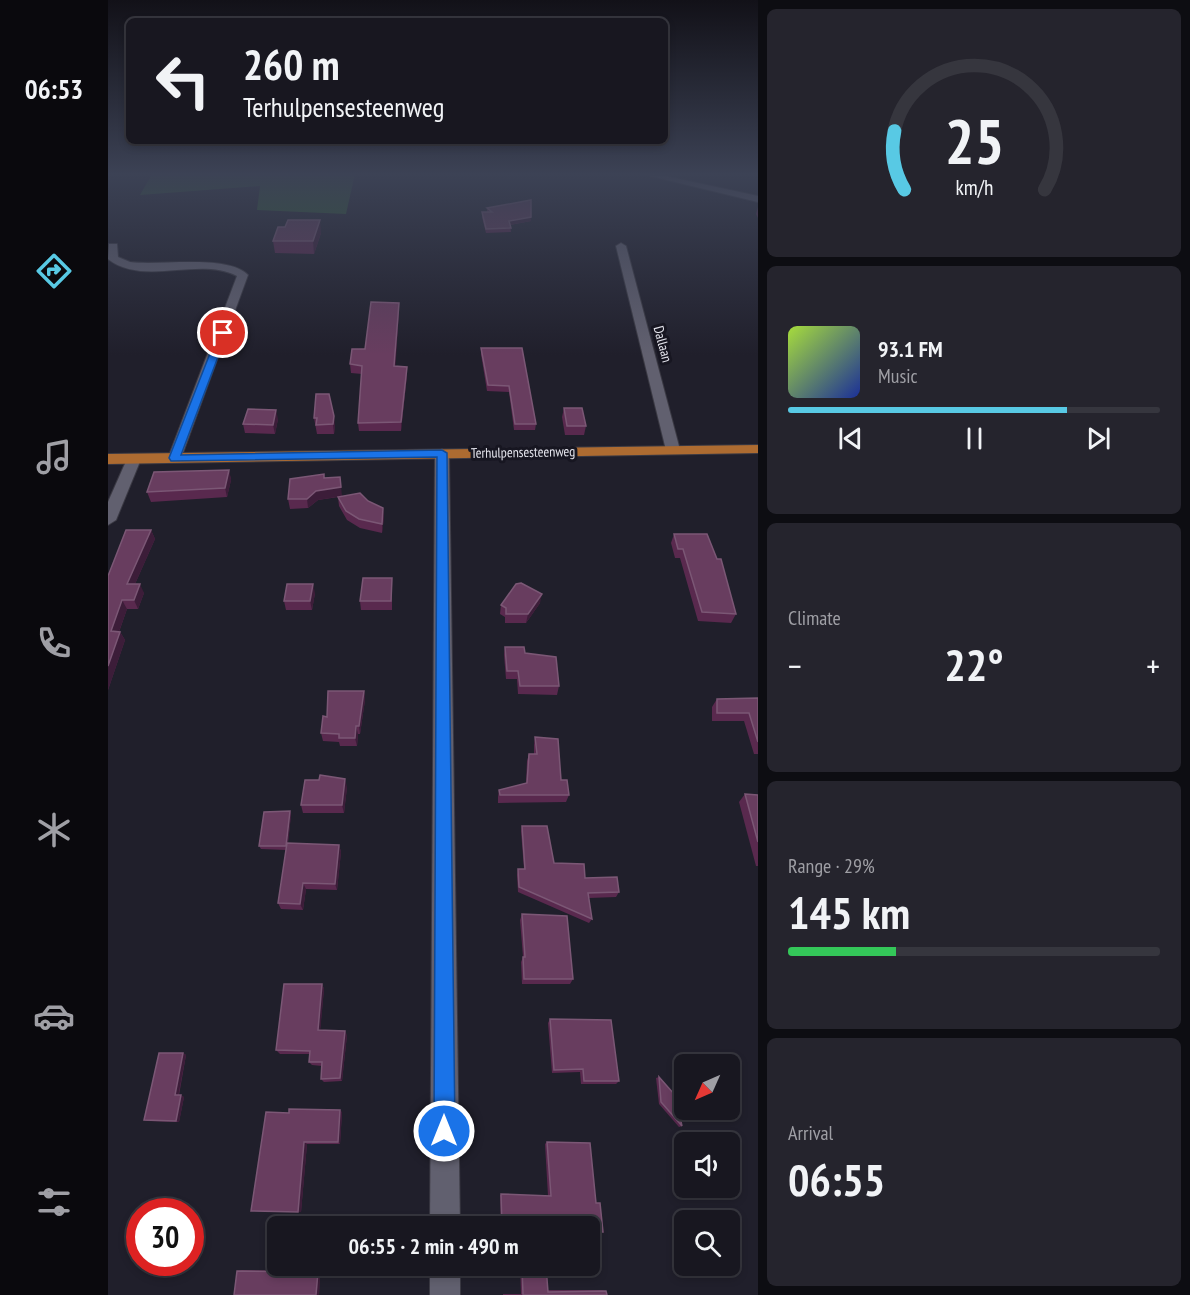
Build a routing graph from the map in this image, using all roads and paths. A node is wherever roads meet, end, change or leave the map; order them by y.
1 (114, 246) dead end
2 (621, 246) dead end
3 (758, 449) edge
4 (673, 450) junction
5 (442, 453) junction
6 (174, 458) junction
7 (108, 459) edge
8 (134, 459) junction
9 (108, 520) edge
10 (445, 1216) edge
11 (445, 1276) edge
12 (445, 1295) edge

1 - 6 street
2 - 4 street, Dallaan
3 - 4 main road, Terhulpensesteenweg
4 - 5 main road, Terhulpensesteenweg
5 - 6 main road, Terhulpensesteenweg
5 - 10 street
6 - 8 main road, Terhulpensesteenweg
7 - 8 main road, Terhulpensesteenweg
8 - 9 street
11 - 12 street

